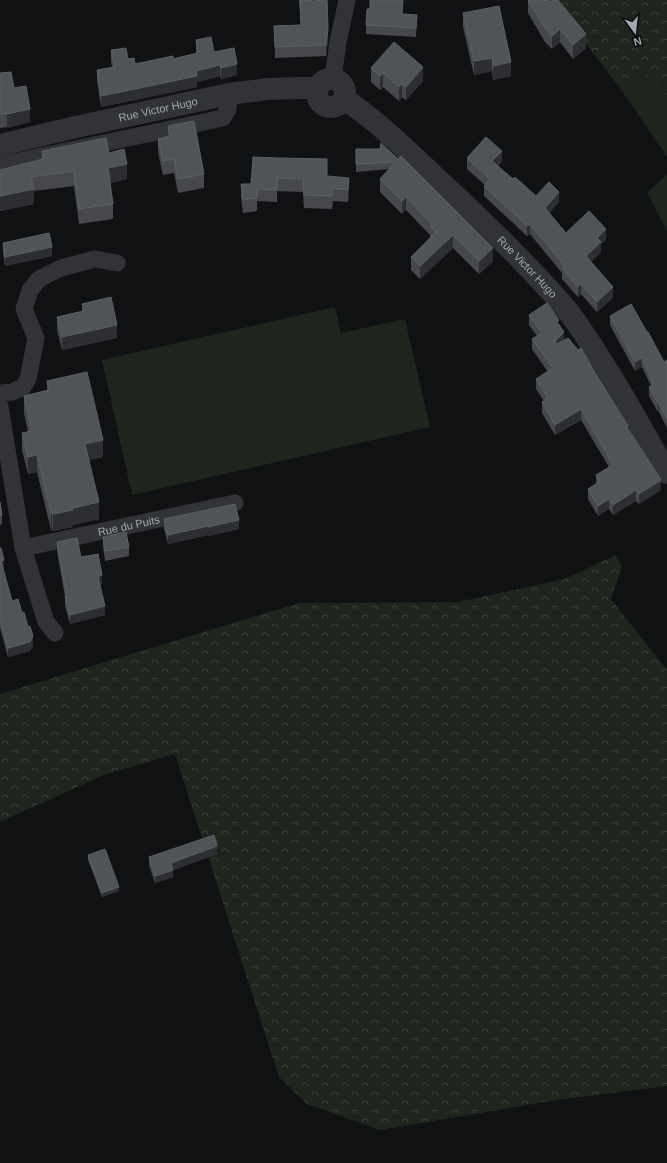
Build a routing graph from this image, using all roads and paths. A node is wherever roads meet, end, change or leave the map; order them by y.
1 (347, 0) edge
2 (325, 83) junction
3 (229, 94) junction
4 (0, 145) edge
5 (0, 165) edge
6 (117, 263) dead end
7 (0, 393) edge
8 (0, 406) edge
9 (667, 473) edge
10 (235, 503) edge
11 (23, 548) junction
12 (55, 633) dead end

1 - 2 street
2 - 3 street, Rue Victor Hugo
2 - 9 street, Rue Victor Hugo
3 - 4 street, Rue Victor Hugo
3 - 5 street
6 - 7 street
8 - 11 street
10 - 11 street, Rue du Puits
11 - 12 street

